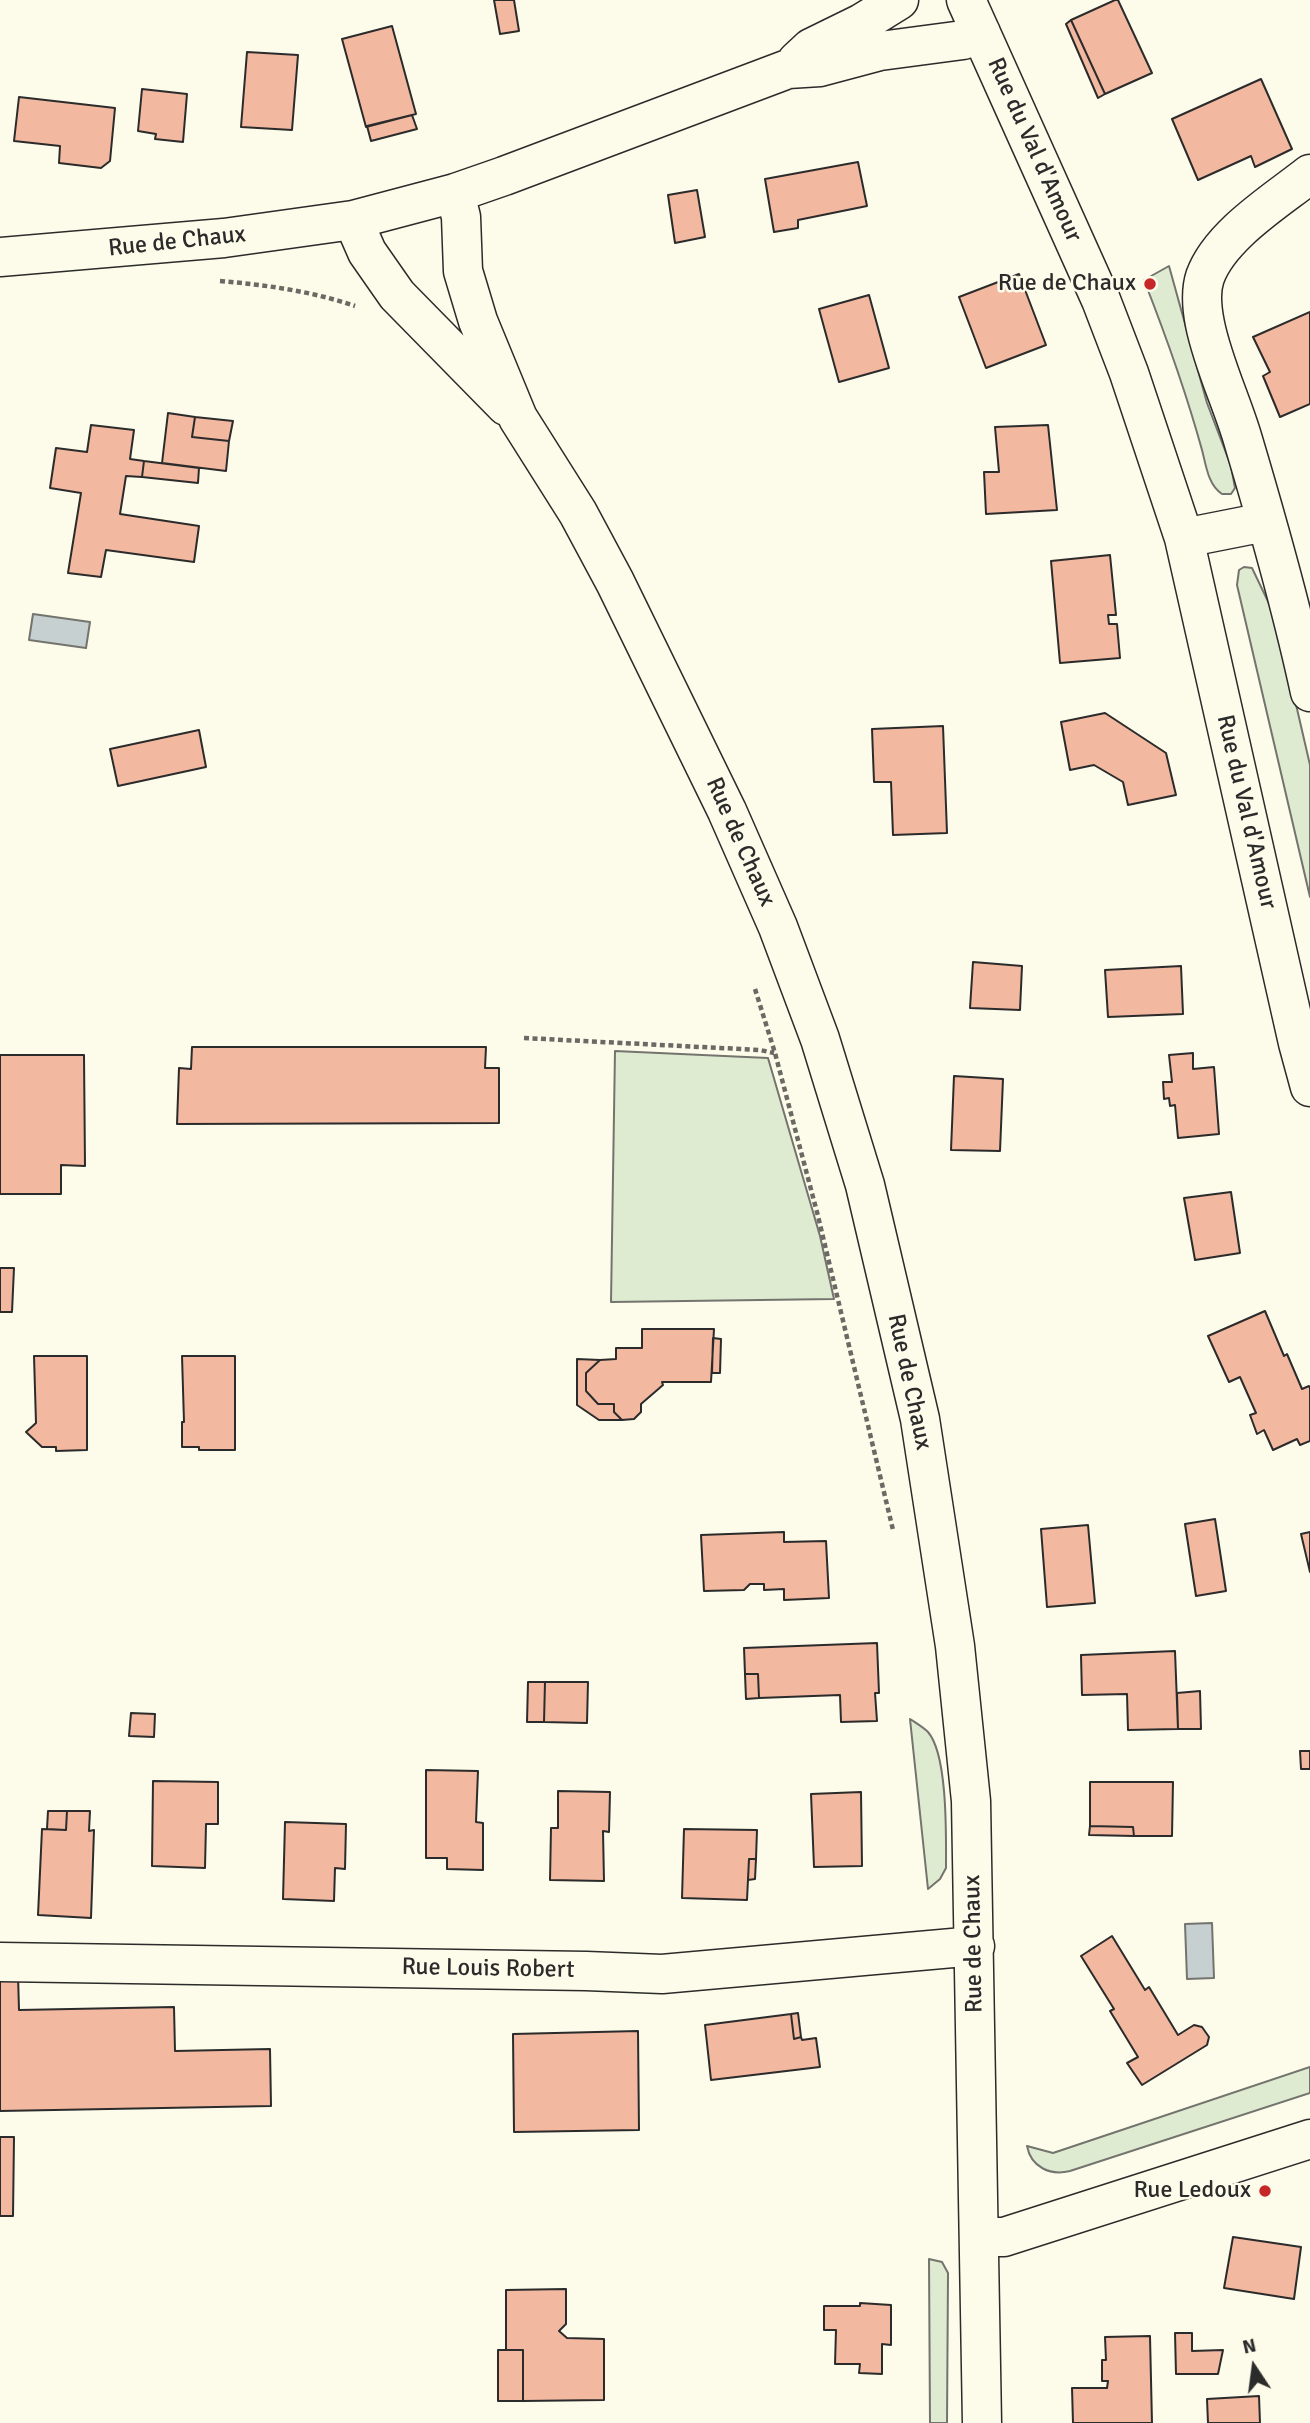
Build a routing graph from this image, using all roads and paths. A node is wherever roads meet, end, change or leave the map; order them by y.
1 (899, 0) edge
2 (974, 17) edge
3 (788, 69) junction
4 (1310, 174) edge
5 (455, 193) junction
6 (353, 220) junction
7 (0, 257) edge
8 (208, 281) dead end
9 (362, 309) dead end
10 (518, 418) junction
11 (1265, 522) junction
12 (1184, 538) junction
13 (1303, 625) edge
14 (1310, 692) edge
15 (754, 987) dead end
16 (524, 1038) dead end
17 (775, 1053) junction
18 (1310, 1087) edge
19 (895, 1539) dead end
20 (975, 1946) junction
21 (0, 1962) edge
22 (1310, 2139) edge
23 (979, 2237) junction
24 (982, 2423) edge

1 - 3 street, Rue de Chaux
2 - 3 street, Rue de Chaux
2 - 12 street, Rue du Val d'Amour
3 - 5 street, Rue de Chaux
4 - 11 street
5 - 6 street, Rue de Chaux
5 - 10 street, Rue de Chaux
6 - 7 street, Rue de Chaux
6 - 10 street, Rue de Chaux
8 - 9 path
10 - 20 street, Rue de Chaux
11 - 12 street
11 - 13 street
12 - 18 street, Rue du Val d'Amour
13 - 14 street
15 - 17 path
16 - 17 path
17 - 19 path
20 - 21 street, Rue Louis Robert
20 - 23 street, Rue de Chaux
22 - 23 street
23 - 24 street, Rue de Chaux

